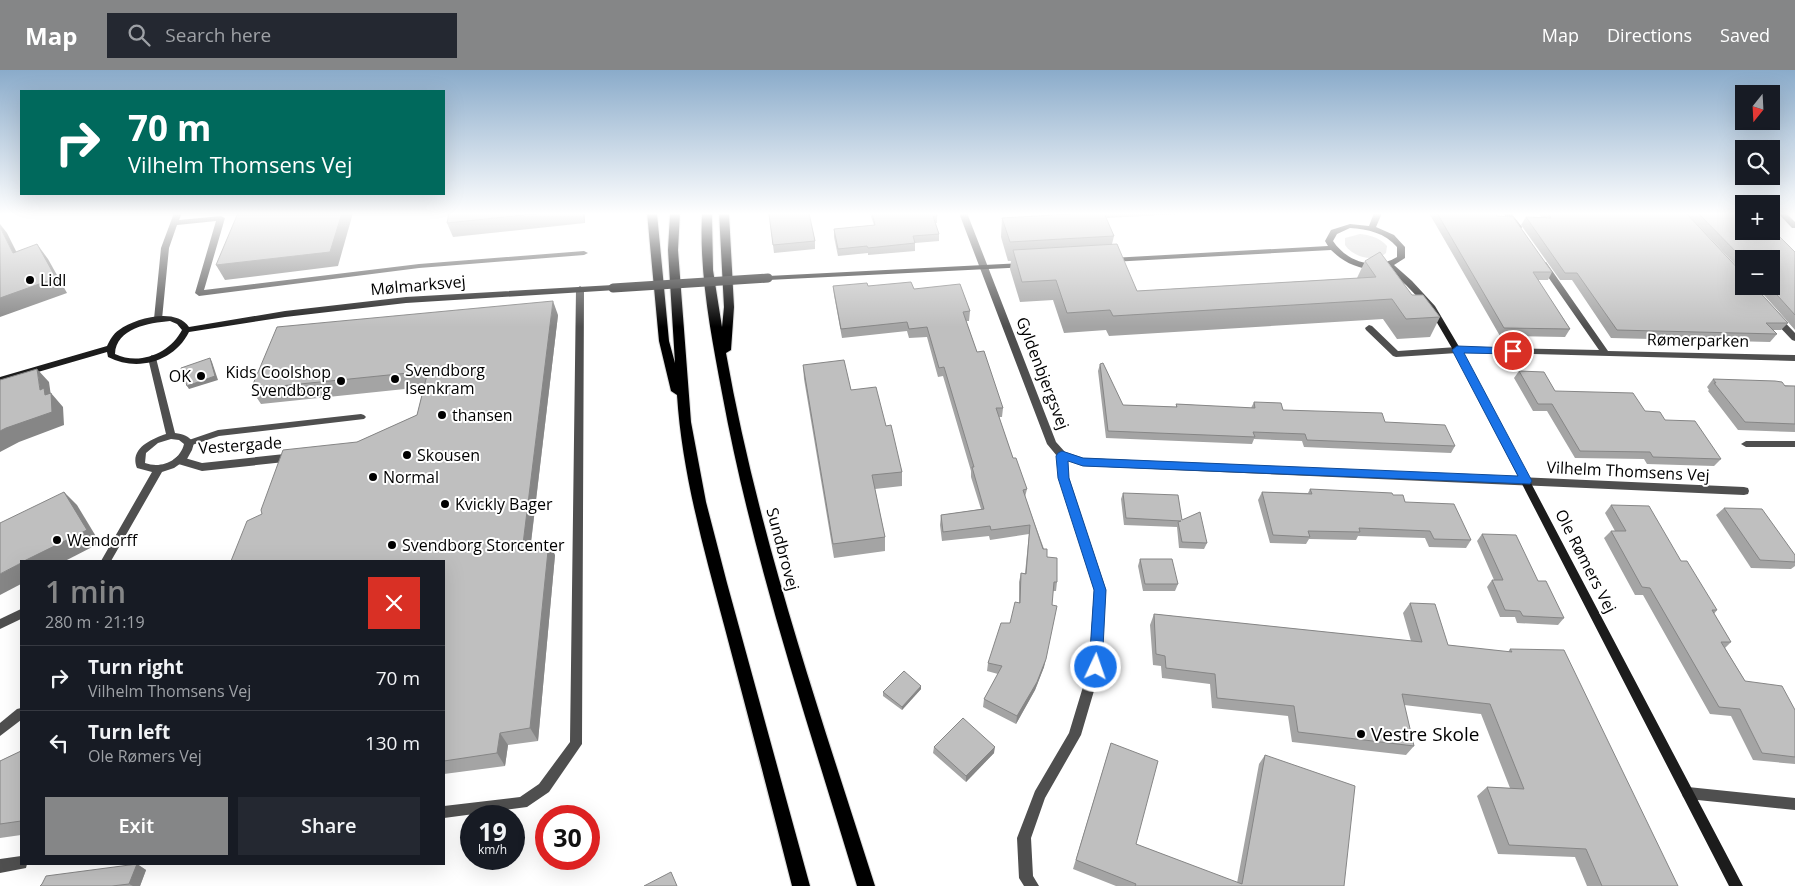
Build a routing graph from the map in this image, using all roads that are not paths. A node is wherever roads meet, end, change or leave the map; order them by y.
1 (165, 251) edge
2 (211, 251) edge
3 (656, 251) edge
4 (673, 251) edge
5 (709, 251) edge
6 (725, 251) edge
7 (978, 251) edge
8 (1277, 251) edge
9 (1336, 251) edge
10 (1401, 251) edge
11 (584, 253) dead end
12 (1540, 260) edge
13 (1100, 261) edge
14 (1032, 264) edge
15 (1389, 265) junction
16 (984, 267) junction
17 (580, 289) junction
18 (1771, 312) edge
19 (158, 319) junction
20 (1369, 328) edge
21 (186, 330) junction
22 (1795, 338) edge
23 (110, 348) junction
24 (1457, 350) junction
25 (1605, 353) junction
26 (152, 358) junction
27 (1793, 359) edge
28 (723, 367) junction
29 (0, 380) edge
30 (361, 417) dead end
31 (685, 422) junction
32 (171, 436) junction
33 (189, 443) junction
34 (1746, 444) dead end
35 (1795, 444) edge
36 (306, 456) edge
37 (1062, 456) junction
38 (178, 460) junction
39 (159, 468) junction
40 (1526, 481) junction
41 (1744, 491) dead end
42 (107, 560) edge
43 (20, 614) edge
44 (0, 624) edge
45 (20, 714) edge
46 (0, 730) edge
47 (1688, 793) junction
48 (1795, 804) edge
49 (445, 812) edge
50 (20, 863) edge
51 (0, 866) edge
52 (801, 886) edge
53 (866, 886) edge
54 (1032, 886) edge
55 (1736, 886) edge

1 - 19 street
2 - 11 street
3 - 31 main road
4 - 31 main road
5 - 28 main road, Sundbrovej
6 - 28 main road
7 - 16 street, Gyldenbjergsvej
8 - 13 street
9 - 15 street
10 - 15 street
12 - 25 street
14 - 16 street, Mølmarksvej
15 - 24 street, Ole Rømers Vej
16 - 17 street, Mølmarksvej, bridge
16 - 37 street, Gyldenbjergsvej
17 - 21 street, Mølmarksvej
17 - 49 street
18 - 22 street
19 - 21 street
19 - 23 street
20 - 24 street, Rømerparken
21 - 26 street
23 - 26 street
23 - 29 street
24 - 25 street, Rømerparken
24 - 40 street, Ole Rømers Vej
25 - 27 street, Rømerparken
26 - 32 street
28 - 53 main road, Sundbrovej
30 - 33 street
31 - 52 main road
32 - 33 street
32 - 39 street
33 - 38 street
34 - 35 street
36 - 38 street, Vestergade
37 - 40 street, Vilhelm Thomsens Vej
37 - 54 street, Gyldenbjergsvej
38 - 39 street
39 - 42 street
40 - 41 street, Vilhelm Thomsens Vej
40 - 47 street, Ole Rømers Vej
43 - 44 street
45 - 46 street
47 - 48 street
47 - 55 street, Ole Rømers Vej
50 - 51 street

